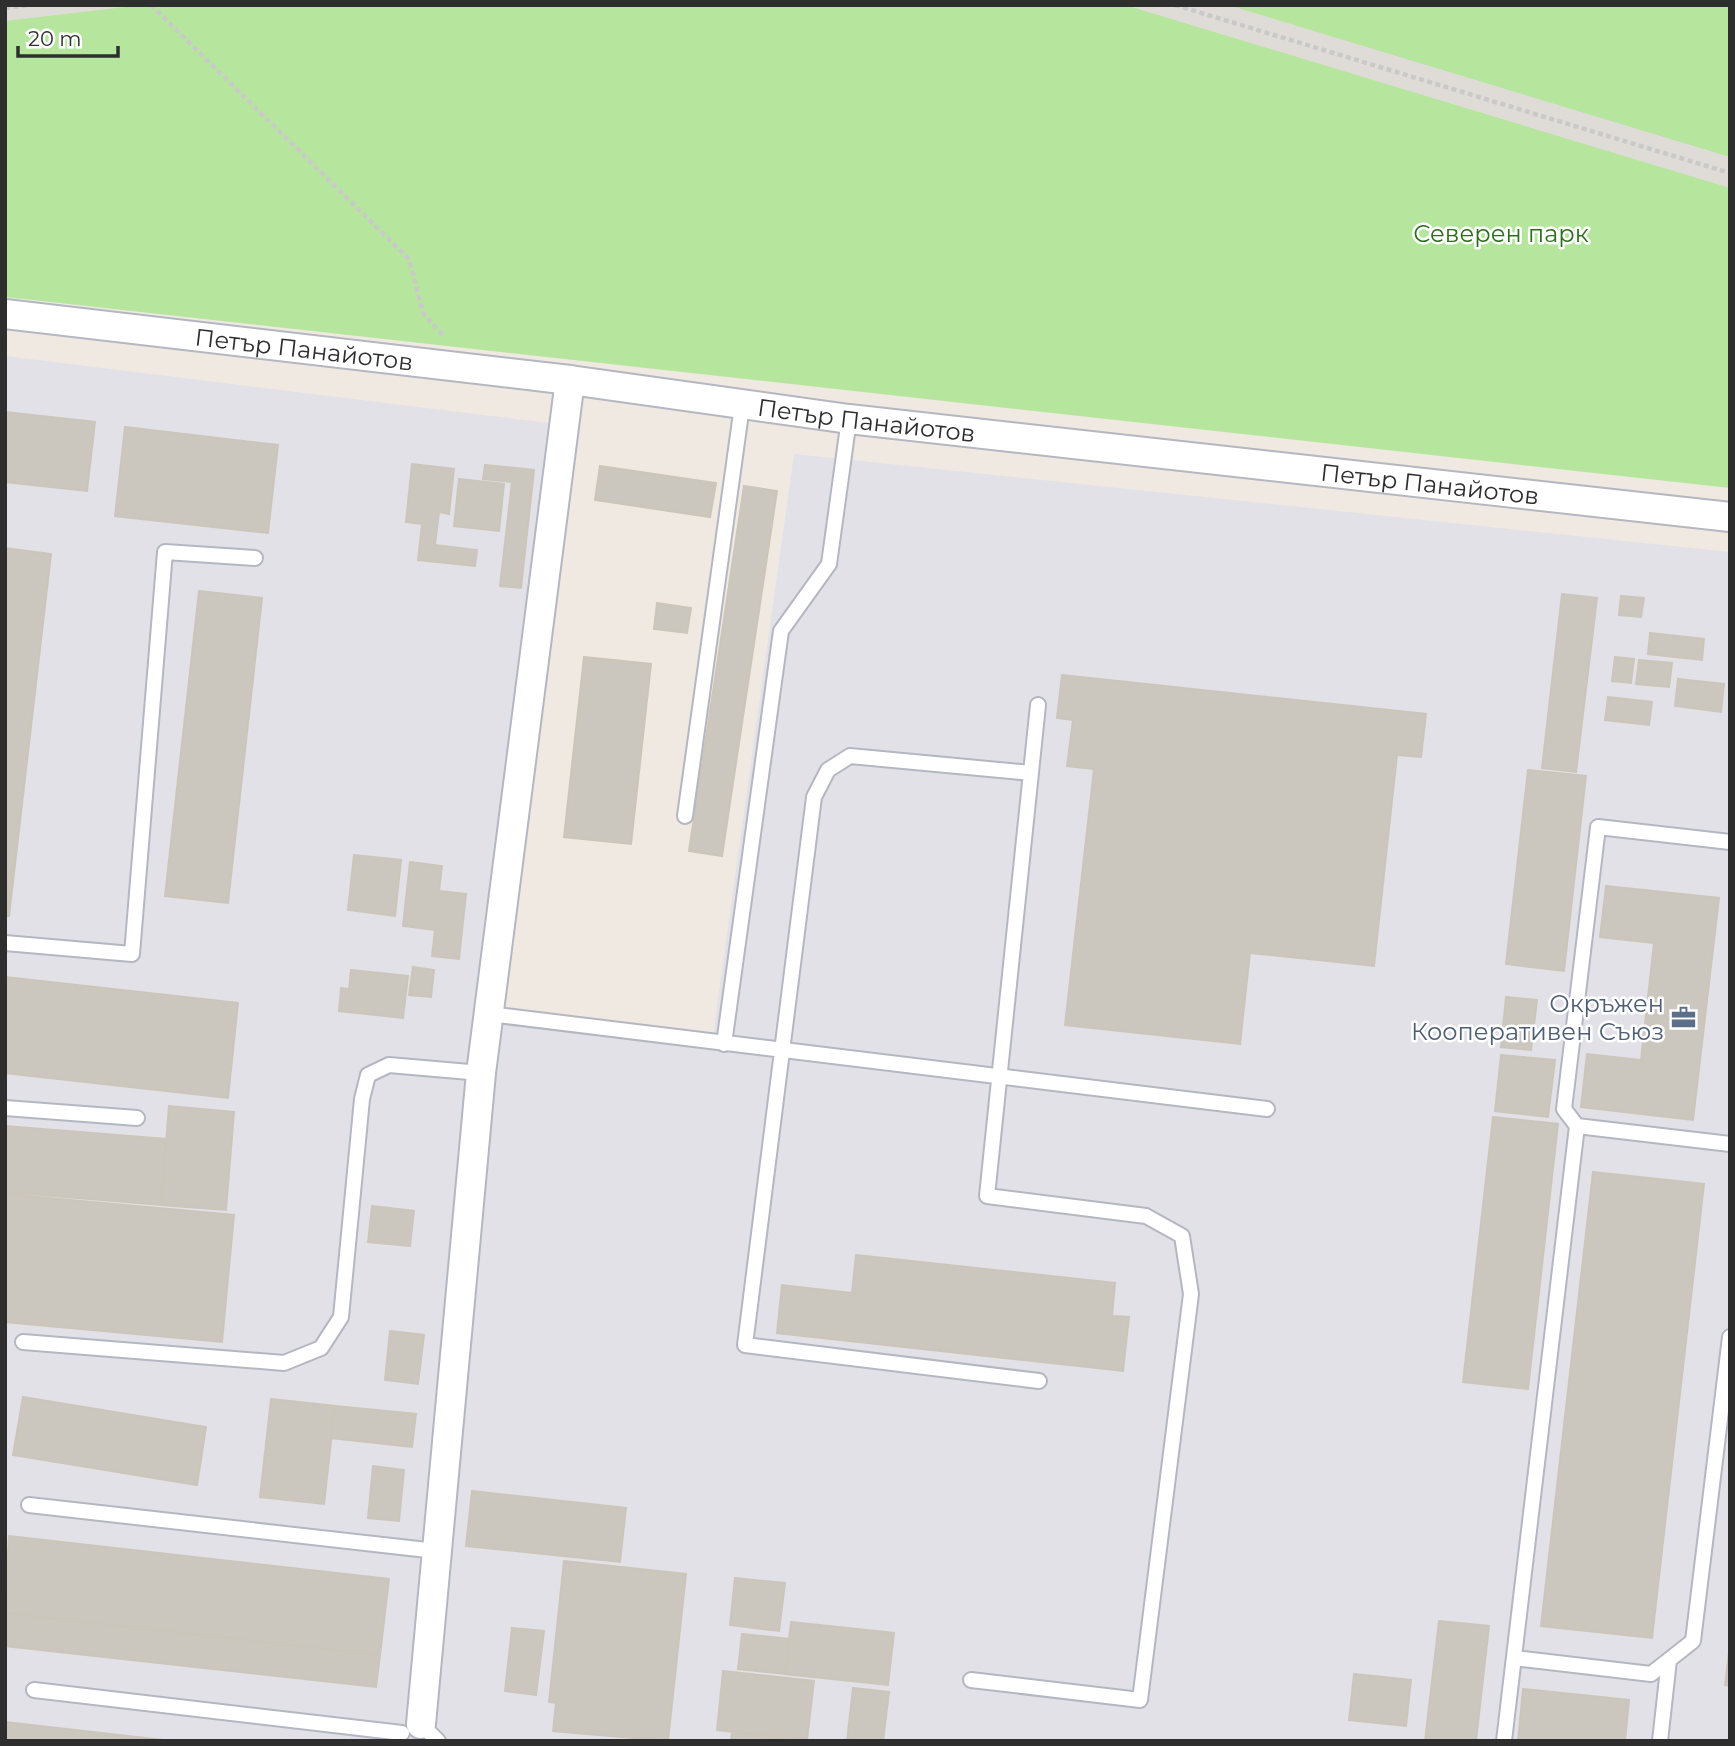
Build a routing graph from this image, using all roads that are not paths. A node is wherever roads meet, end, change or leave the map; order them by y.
1 (5, 314) edge
2 (570, 380) junction
3 (742, 406) junction
4 (849, 419) junction
5 (1730, 517) edge
6 (255, 558) dead end
7 (1038, 705) dead end
8 (1031, 773) junction
9 (685, 816) dead end
10 (1730, 842) edge
11 (5, 943) edge
12 (489, 1014) junction
13 (724, 1044) junction
14 (782, 1051) junction
15 (481, 1073) junction
16 (999, 1078) junction
17 (5, 1108) edge
18 (1267, 1109) dead end
19 (137, 1118) dead end
20 (1577, 1126) junction
21 (1730, 1144) edge
22 (1730, 1337) edge
23 (23, 1342) dead end
24 (1039, 1381) dead end
25 (29, 1504) dead end
26 (436, 1551) junction
27 (1514, 1658) junction
28 (1669, 1660) junction
29 (971, 1680) dead end
30 (34, 1690) dead end
31 (420, 1733) edge
32 (389, 1741) edge
33 (1504, 1741) edge
34 (1660, 1741) edge

1 - 2 street, Петър Панайотов
2 - 3 street, Петър Панайотов
2 - 12 street
3 - 4 street, Петър Панайотов
3 - 9 lane
4 - 5 street, Петър Панайотов
4 - 13 lane
6 - 11 lane
7 - 8 lane
8 - 14 lane
8 - 16 lane
10 - 20 lane
12 - 13 lane
12 - 15 street
13 - 14 lane
14 - 16 lane
14 - 24 lane
15 - 23 lane
15 - 26 street
16 - 18 lane
16 - 29 lane
17 - 19 lane
20 - 21 lane
20 - 27 lane
22 - 28 lane
25 - 26 lane
26 - 31 street
27 - 28 lane
27 - 33 lane
28 - 34 lane
30 - 31 lane
31 - 32 lane

